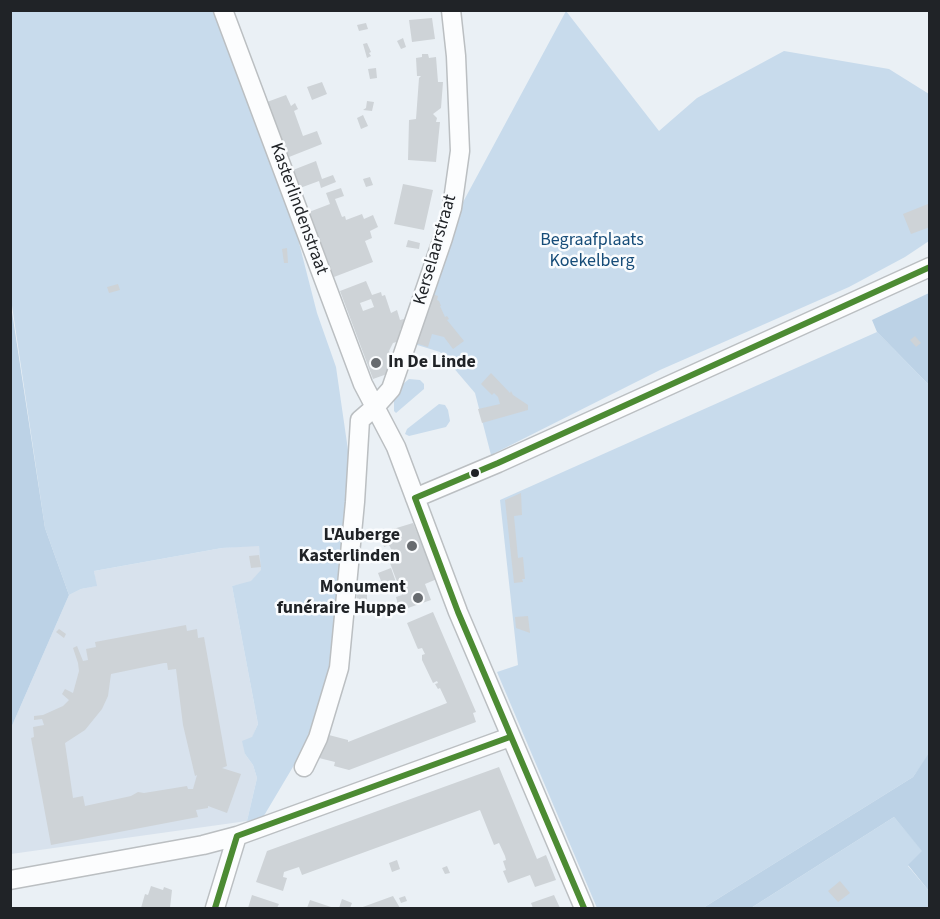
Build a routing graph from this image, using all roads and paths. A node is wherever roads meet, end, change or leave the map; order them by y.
1 (224, 10) edge
2 (451, 10) edge
3 (930, 267) edge
4 (375, 407) junction
5 (415, 498) junction
6 (510, 737) junction
7 (304, 767) dead end
8 (237, 836) junction
9 (10, 880) edge
10 (215, 909) edge
11 (584, 909) edge

1 - 4 street, Kasterlindenstraat
2 - 4 street, Kerselaarstraat
3 - 5 street
4 - 5 street, Kasterlindenstraat
4 - 7 street, Kerselaarstraat
5 - 6 street, Kasterlindenstraat
6 - 8 street
6 - 11 street, Kasterlindenstraat
8 - 9 street
8 - 10 street

